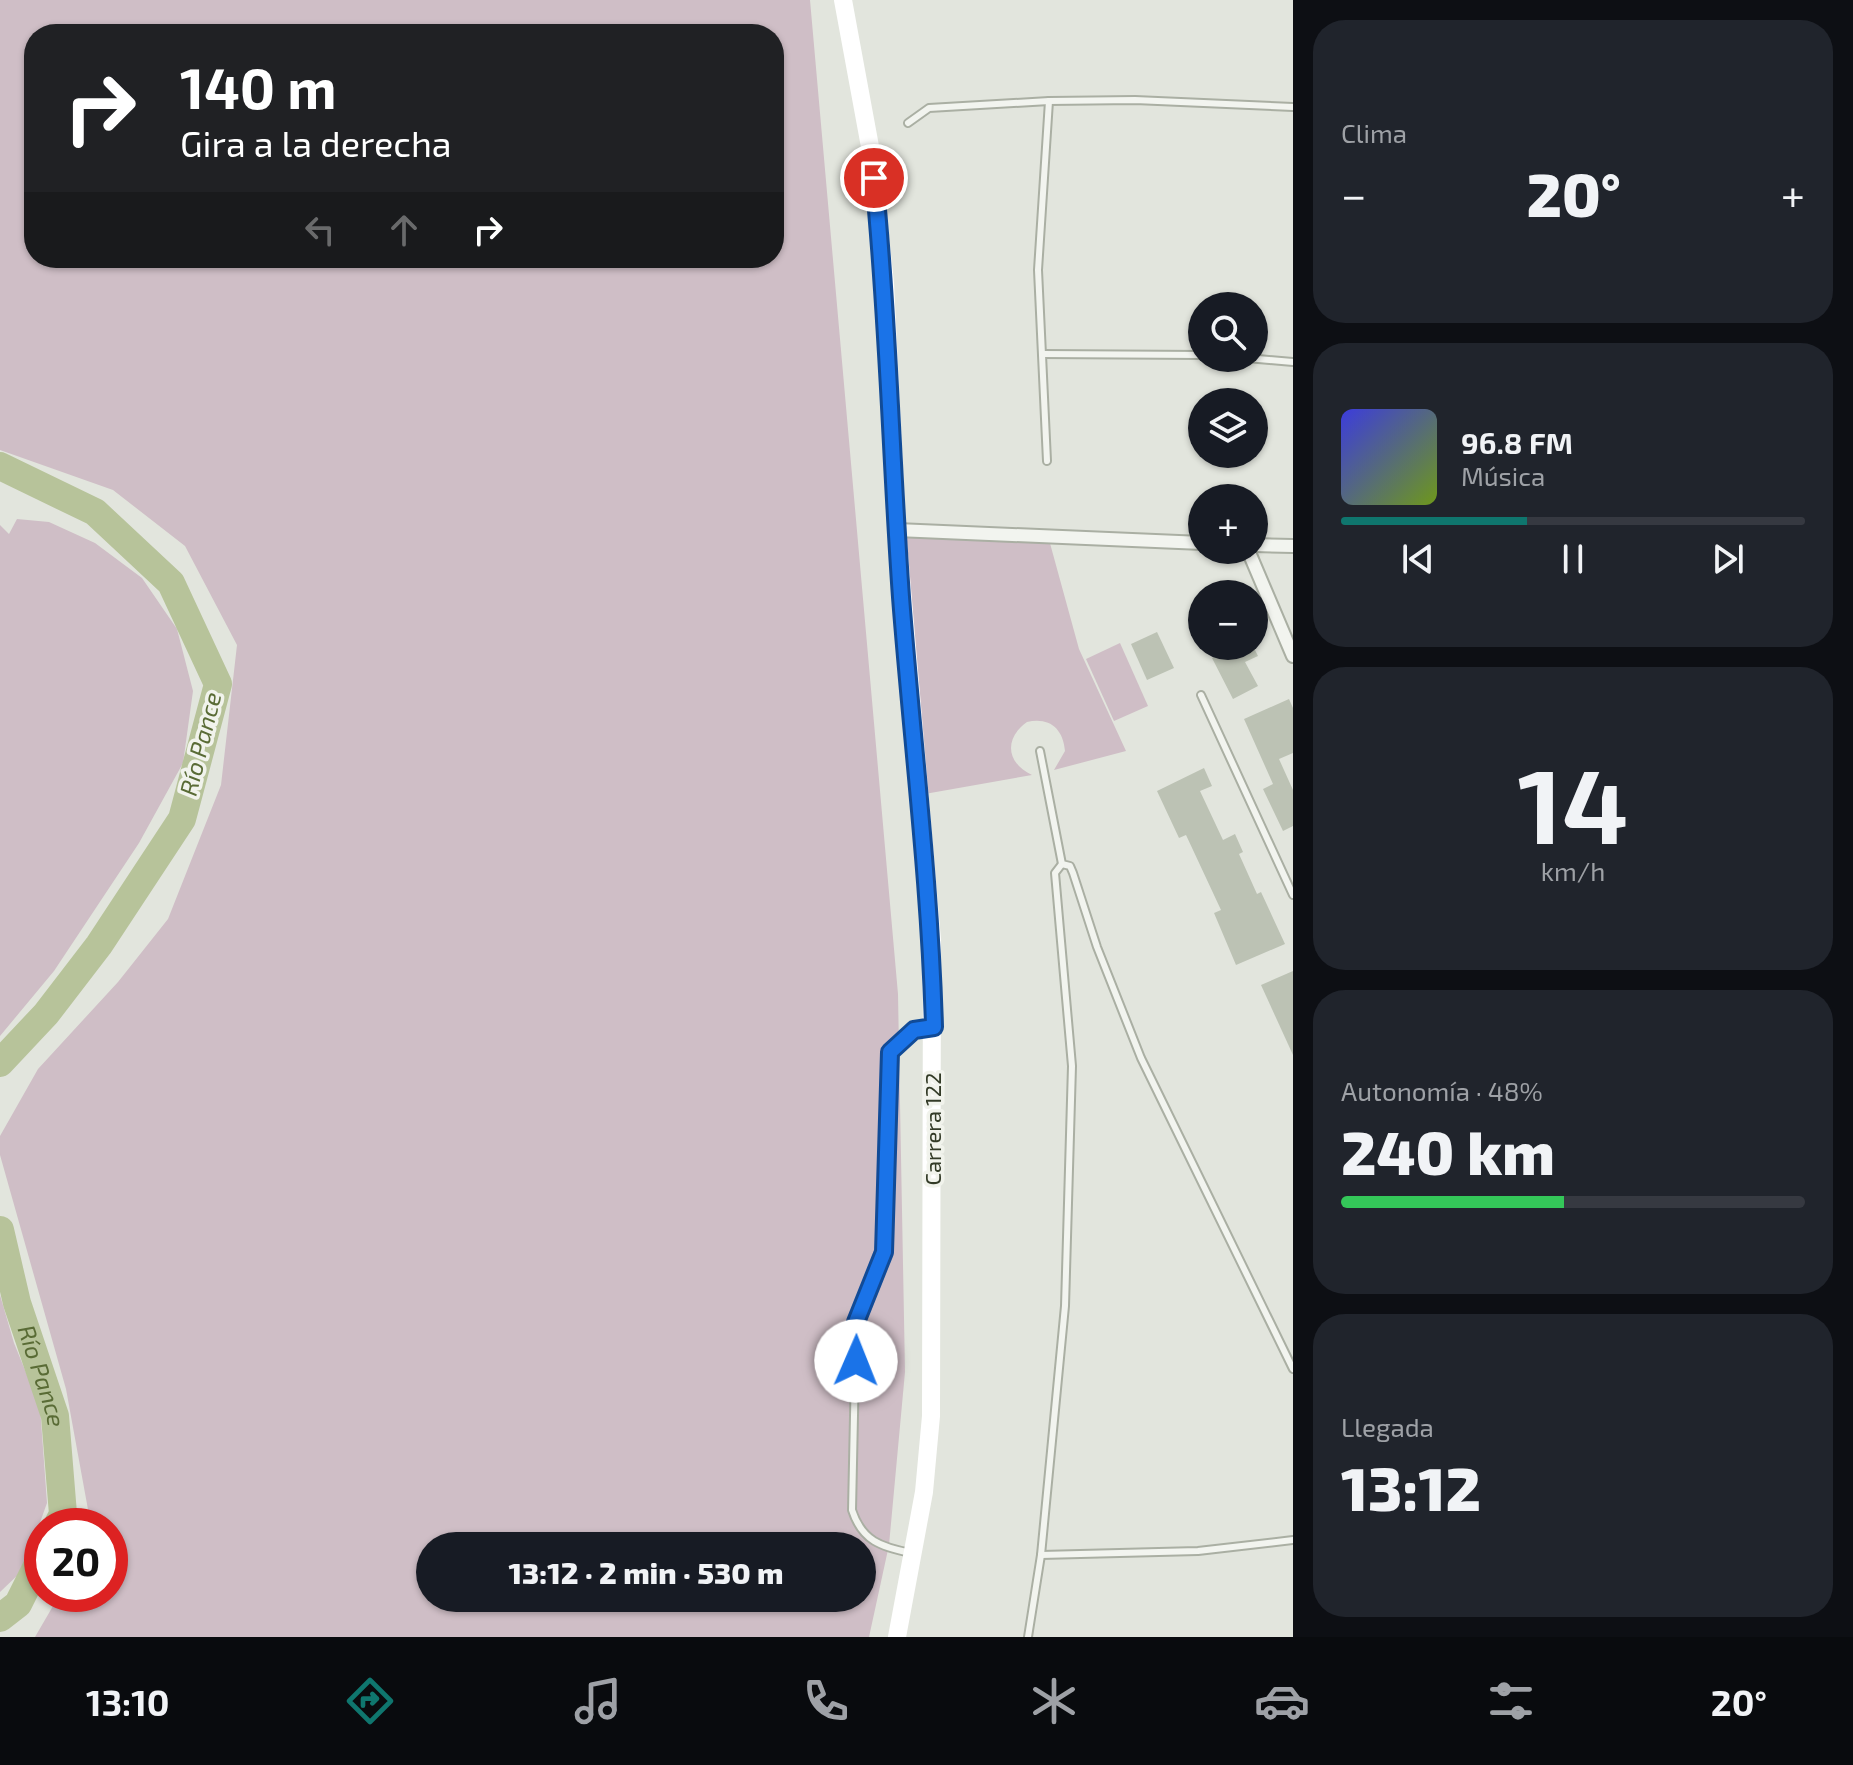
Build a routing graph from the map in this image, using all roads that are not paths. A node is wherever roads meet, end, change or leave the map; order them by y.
1 (846, 4) edge
2 (1049, 101) junction
3 (1293, 107) edge
4 (908, 123) dead end
5 (1042, 354) junction
6 (1188, 355) edge
7 (1268, 360) edge
8 (1293, 362) edge
9 (1047, 461) dead end
10 (897, 530) junction
11 (1188, 542) edge
12 (1268, 545) edge
13 (1293, 546) edge
14 (1254, 564) edge
15 (1293, 656) edge
16 (1201, 695) dead end
17 (1040, 751) dead end
18 (1062, 864) junction
19 (1293, 895) edge
20 (934, 1027) junction
21 (1293, 1369) edge
22 (1293, 1540) edge
23 (915, 1553) junction
24 (1041, 1555) junction
25 (897, 1637) edge
26 (1028, 1637) edge

1 - 10 street, Carrera 122
2 - 3 lane
2 - 4 lane
2 - 5 lane
5 - 6 lane
5 - 9 lane
7 - 8 lane
10 - 11 street
10 - 20 street, Carrera 122
12 - 13 street
14 - 15 street
16 - 19 lane
17 - 18 lane
18 - 21 lane
18 - 24 lane
20 - 23 street, Carrera 122
20 - 23 lane
22 - 24 lane
23 - 25 street, Carrera 122
24 - 26 lane

